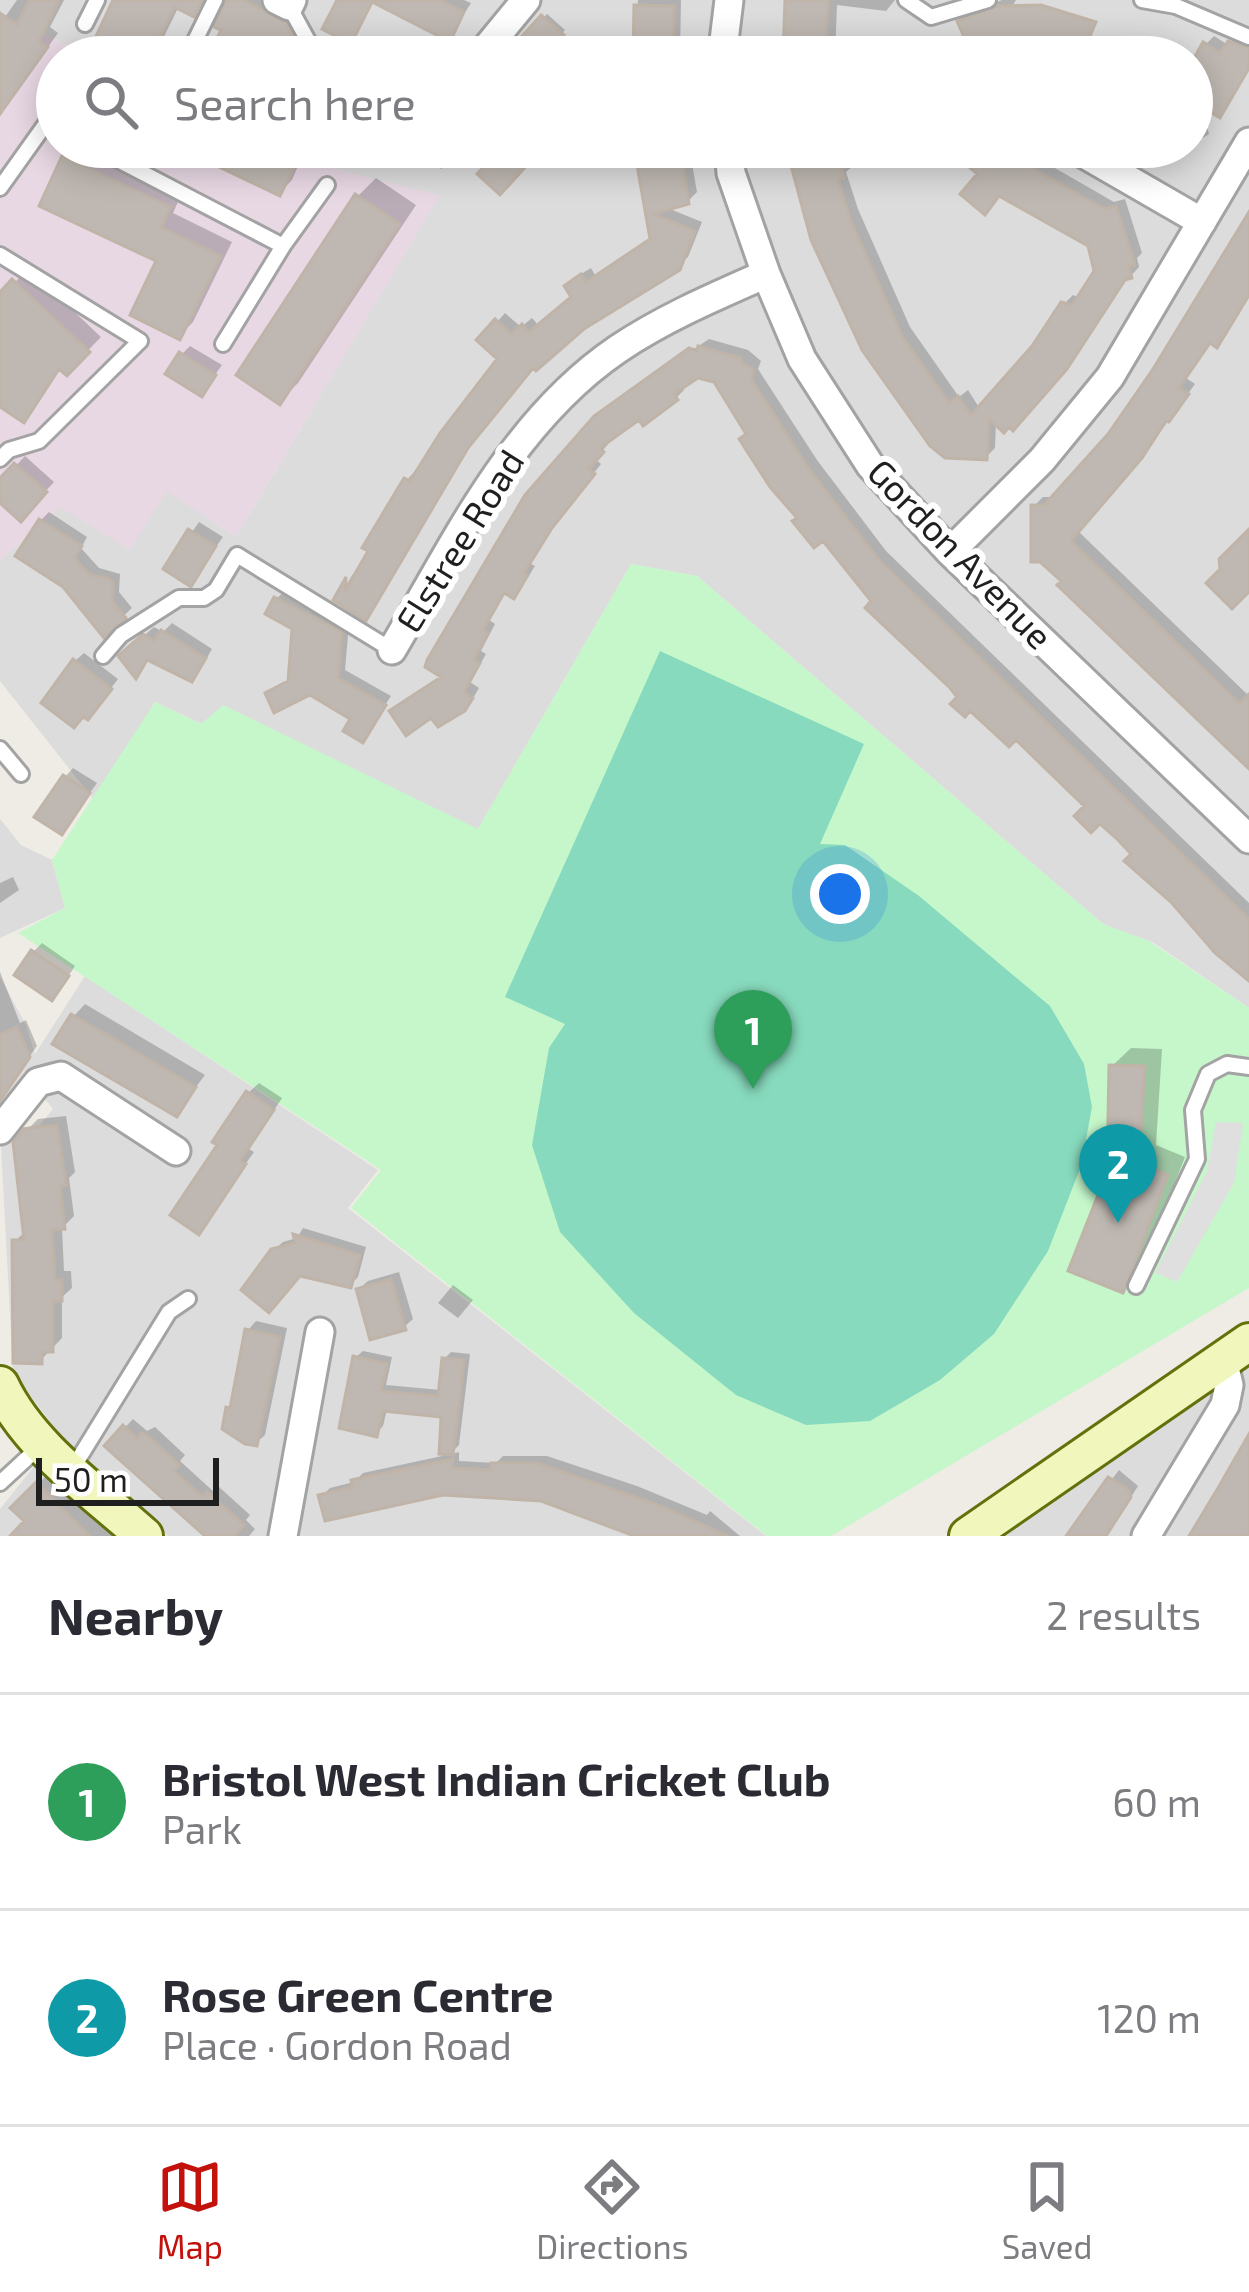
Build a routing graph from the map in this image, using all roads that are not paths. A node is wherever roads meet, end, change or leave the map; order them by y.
1 (97, 0) edge
2 (215, 0) edge
3 (526, 0) edge
4 (729, 0) edge
5 (906, 0) edge
6 (988, 0) edge
7 (1142, 0) edge
8 (286, 2) edge
9 (86, 23) dead end
10 (197, 36) edge
11 (305, 36) edge
12 (496, 36) edge
13 (725, 36) edge
14 (1249, 37) edge
15 (1249, 142) edge
16 (36, 145) edge
17 (133, 168) edge
18 (731, 168) edge
19 (1108, 168) edge
20 (326, 185) dead end
21 (0, 188) edge
22 (1202, 222) junction
23 (283, 246) junction
24 (0, 255) edge
25 (766, 274) junction
26 (223, 344) dead end
27 (0, 459) edge
28 (950, 552) junction
29 (392, 650) joint
30 (103, 656) dead end
31 (0, 749) edge
32 (21, 774) dead end
33 (1247, 834) edge
34 (1249, 1067) edge
35 (0, 1130) edge
36 (176, 1151) dead end
37 (1136, 1286) dead end
38 (188, 1299) dead end
39 (320, 1332) dead end
40 (1236, 1351) edge
41 (0, 1385) edge
42 (43, 1444) junction
43 (71, 1471) junction
44 (0, 1483) edge
45 (144, 1536) edge
46 (283, 1536) edge
47 (968, 1536) edge
48 (1146, 1536) edge

1 - 9 lane
2 - 10 lane
3 - 12 street
4 - 13 street
5 - 6 lane
7 - 14 lane
8 - 11 lane
15 - 22 street
16 - 21 lane
17 - 23 lane
18 - 25 street, Gordon Avenue
19 - 22 street
20 - 23 lane
22 - 28 street
23 - 26 lane
24 - 27 lane
25 - 28 street, Gordon Avenue
25 - 29 street, Elstree Road
28 - 33 street, Gordon Avenue
29 - 30 lane
31 - 32 lane
34 - 37 lane
35 - 36 street
38 - 43 lane
39 - 46 street
40 - 47 main road
40 - 48 street
41 - 42 main road
42 - 43 main road
42 - 44 lane
43 - 45 main road

